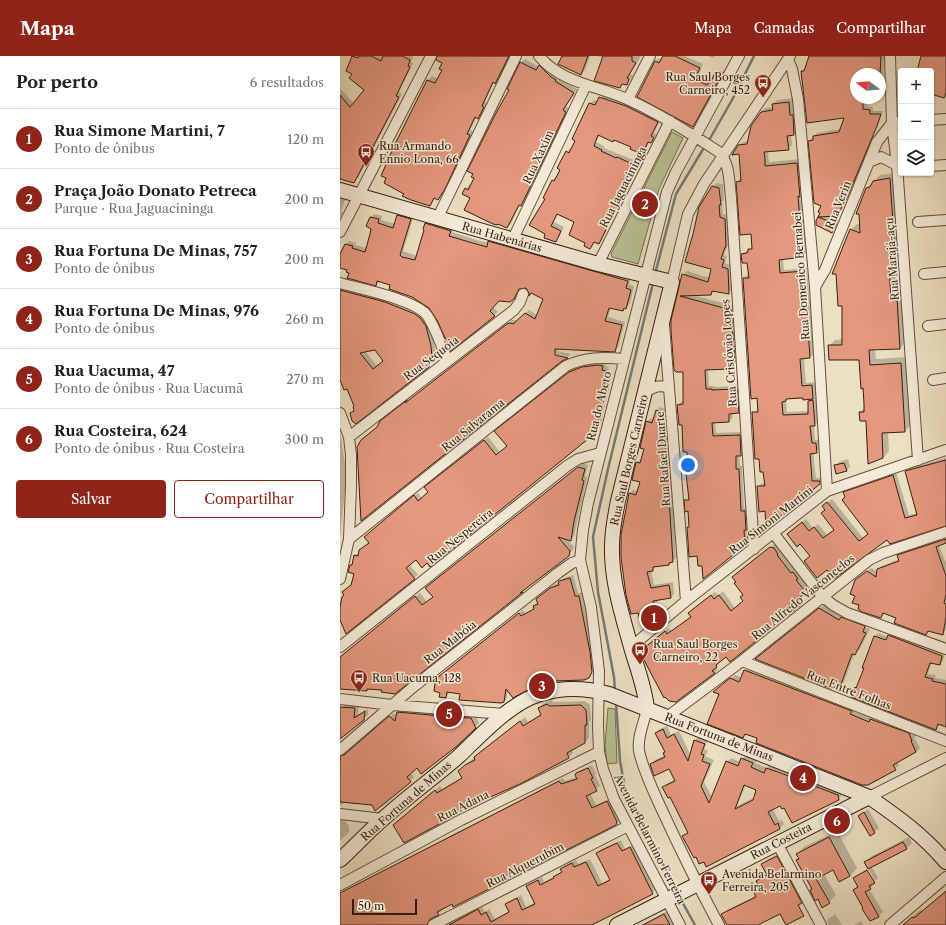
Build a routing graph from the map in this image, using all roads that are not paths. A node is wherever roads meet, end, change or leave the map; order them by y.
1 (431, 56) edge
2 (516, 56) edge
3 (539, 56) edge
4 (650, 56) edge
5 (739, 56) edge
6 (890, 56) edge
7 (789, 58) edge
8 (586, 85) junction
9 (628, 99) junction
10 (946, 119) edge
11 (934, 120) edge
12 (670, 121) junction
13 (897, 122) edge
14 (698, 138) junction
15 (721, 154) junction
16 (869, 162) junction
17 (897, 165) junction
18 (946, 165) edge
19 (934, 166) edge
20 (340, 190) edge
21 (358, 195) junction
22 (437, 219) junction
23 (946, 220) edge
24 (918, 222) dead end
25 (340, 232) edge
26 (513, 240) junction
27 (811, 247) junction
28 (830, 257) junction
29 (598, 264) junction
30 (946, 272) edge
31 (924, 274) dead end
32 (648, 276) junction
33 (669, 281) junction
34 (340, 283) edge
35 (815, 287) junction
36 (523, 294) dead end
37 (664, 315) junction
38 (946, 324) edge
39 (928, 326) dead end
40 (624, 359) junction
41 (448, 361) junction
42 (946, 378) edge
43 (933, 380) dead end
44 (669, 388) junction
45 (645, 392) junction
46 (340, 413) edge
47 (346, 443) edge
48 (946, 450) edge
49 (600, 453) junction
50 (918, 460) junction
51 (827, 491) junction
52 (946, 532) edge
53 (774, 534) junction
54 (349, 539) junction
55 (754, 549) junction
56 (580, 560) junction
57 (340, 579) edge
58 (822, 596) junction
59 (686, 601) junction
60 (340, 647) edge
61 (631, 647) junction
62 (946, 649) edge
63 (742, 661) junction
64 (604, 692) junction
65 (340, 699) edge
66 (392, 705) junction
67 (647, 709) junction
68 (504, 714) junction
69 (667, 717) junction
70 (946, 741) edge
71 (340, 750) edge
72 (599, 752) junction
73 (946, 758) edge
74 (869, 797) junction
75 (340, 814) edge
76 (383, 818) junction
77 (628, 826) junction
78 (777, 843) junction
79 (340, 860) edge
80 (946, 862) edge
81 (946, 877) edge
82 (340, 885) edge
83 (694, 886) junction
84 (672, 898) junction
85 (433, 925) edge
86 (617, 925) edge
87 (680, 925) edge
88 (718, 925) edge
89 (821, 925) edge
90 (890, 925) edge

1 - 21 street
2 - 22 street
3 - 8 street
4 - 9 street
5 - 14 street, Rua do Abeto
6 - 13 street, Rua Marajá-açu
7 - 15 street, Rua Saul Borges Carneiro
7 - 27 street, Rua Domenico Bernabei
8 - 9 street
8 - 26 street, Rua Xaxim
9 - 12 street
10 - 11 street
12 - 14 street
12 - 29 street, Rua Jaguacininga
13 - 16 street, Rua Verin
13 - 17 street, Rua Marajá-açu
14 - 15 street
14 - 32 street, Rua do Abeto
15 - 33 street, Rua Saul Borges Carneiro
15 - 55 street, Rua Cristóvão Lopes
16 - 17 street
16 - 28 street, Rua Verin
17 - 50 street, Rua Marajá-açu
18 - 19 street
20 - 21 street, Rua Habenárias
21 - 22 street, Rua Habenárias
21 - 25 street
22 - 26 street, Rua Habenárias
23 - 24 street
26 - 29 street, Rua Habenárias
27 - 28 street
27 - 35 street, Rua Domenico Bernabei
28 - 35 street, Rua Verin
29 - 32 street, Rua Habenárias
30 - 31 street
32 - 33 street, Rua Habenárias
32 - 40 street, Rua do Abeto
33 - 37 street, Rua Saul Borges Carneiro
34 - 41 street
35 - 51 street, Rua Domenico Bernabei
36 - 41 street, Rua Sequóia
37 - 44 street, Rua Rafael Duarte
37 - 45 street, Rua Saul Borges Carneiro
38 - 39 street
40 - 49 street, Rua do Abeto
40 - 54 street, Rua Salvarama
41 - 47 street, Rua Sequóia
42 - 43 street
44 - 45 street
44 - 59 street, Rua Rafael Duarte
45 - 61 street, Rua Saul Borges Carneiro
46 - 47 street
47 - 54 street
48 - 50 street, Rua Simoni Martini
49 - 56 street, Rua do Abeto
49 - 60 street, Rua Nespereira
50 - 51 street, Rua Simoni Martini
51 - 53 street, Rua Simoni Martini
52 - 58 street, Rua Alfredo Vasconcelos
53 - 55 street, Rua Simoni Martini
53 - 58 street
54 - 57 street
55 - 59 street, Rua Simoni Martini
56 - 64 street, Rua do Abeto
56 - 66 street, Rua Mabóia
58 - 62 street
58 - 63 street, Rua Alfredo Vasconcelos
59 - 61 street, Rua Simoni Martini
61 - 67 street, Rua Saul Borges Carneiro
63 - 69 street, Rua Alfredo Vasconcelos
63 - 70 street, Rua Entre Folhas
64 - 67 street, Rua Fortuna de Minas
64 - 68 street, Rua Fortuna de Minas
64 - 72 street, Avenida Belarmino Ferreira
65 - 66 street
66 - 68 street
66 - 71 street, Rua Mabóia
67 - 69 street, Rua Fortuna de Minas
67 - 83 street, Rua Saul Borges Carneiro
68 - 76 street, Rua Fortuna de Minas
69 - 74 street, Rua Fortuna de Minas
72 - 77 street, Avenida Belarmino Ferreira
72 - 82 street, Rua Adana
73 - 74 street, Rua Costeira
74 - 78 street, Rua Costeira
74 - 80 street, Rua Fortuna de Minas
75 - 76 street
76 - 79 street, Rua Fortuna de Minas
77 - 84 street, Avenida Belarmino Ferreira
77 - 85 street, Rua Alquerubim
78 - 83 street, Rua Costeira
78 - 89 street
81 - 90 street
83 - 84 street, Rua Costeira
83 - 88 street, Rua Saul Borges Carneiro
84 - 86 street, Rua Costeira
84 - 87 street, Avenida Belarmino Ferreira

